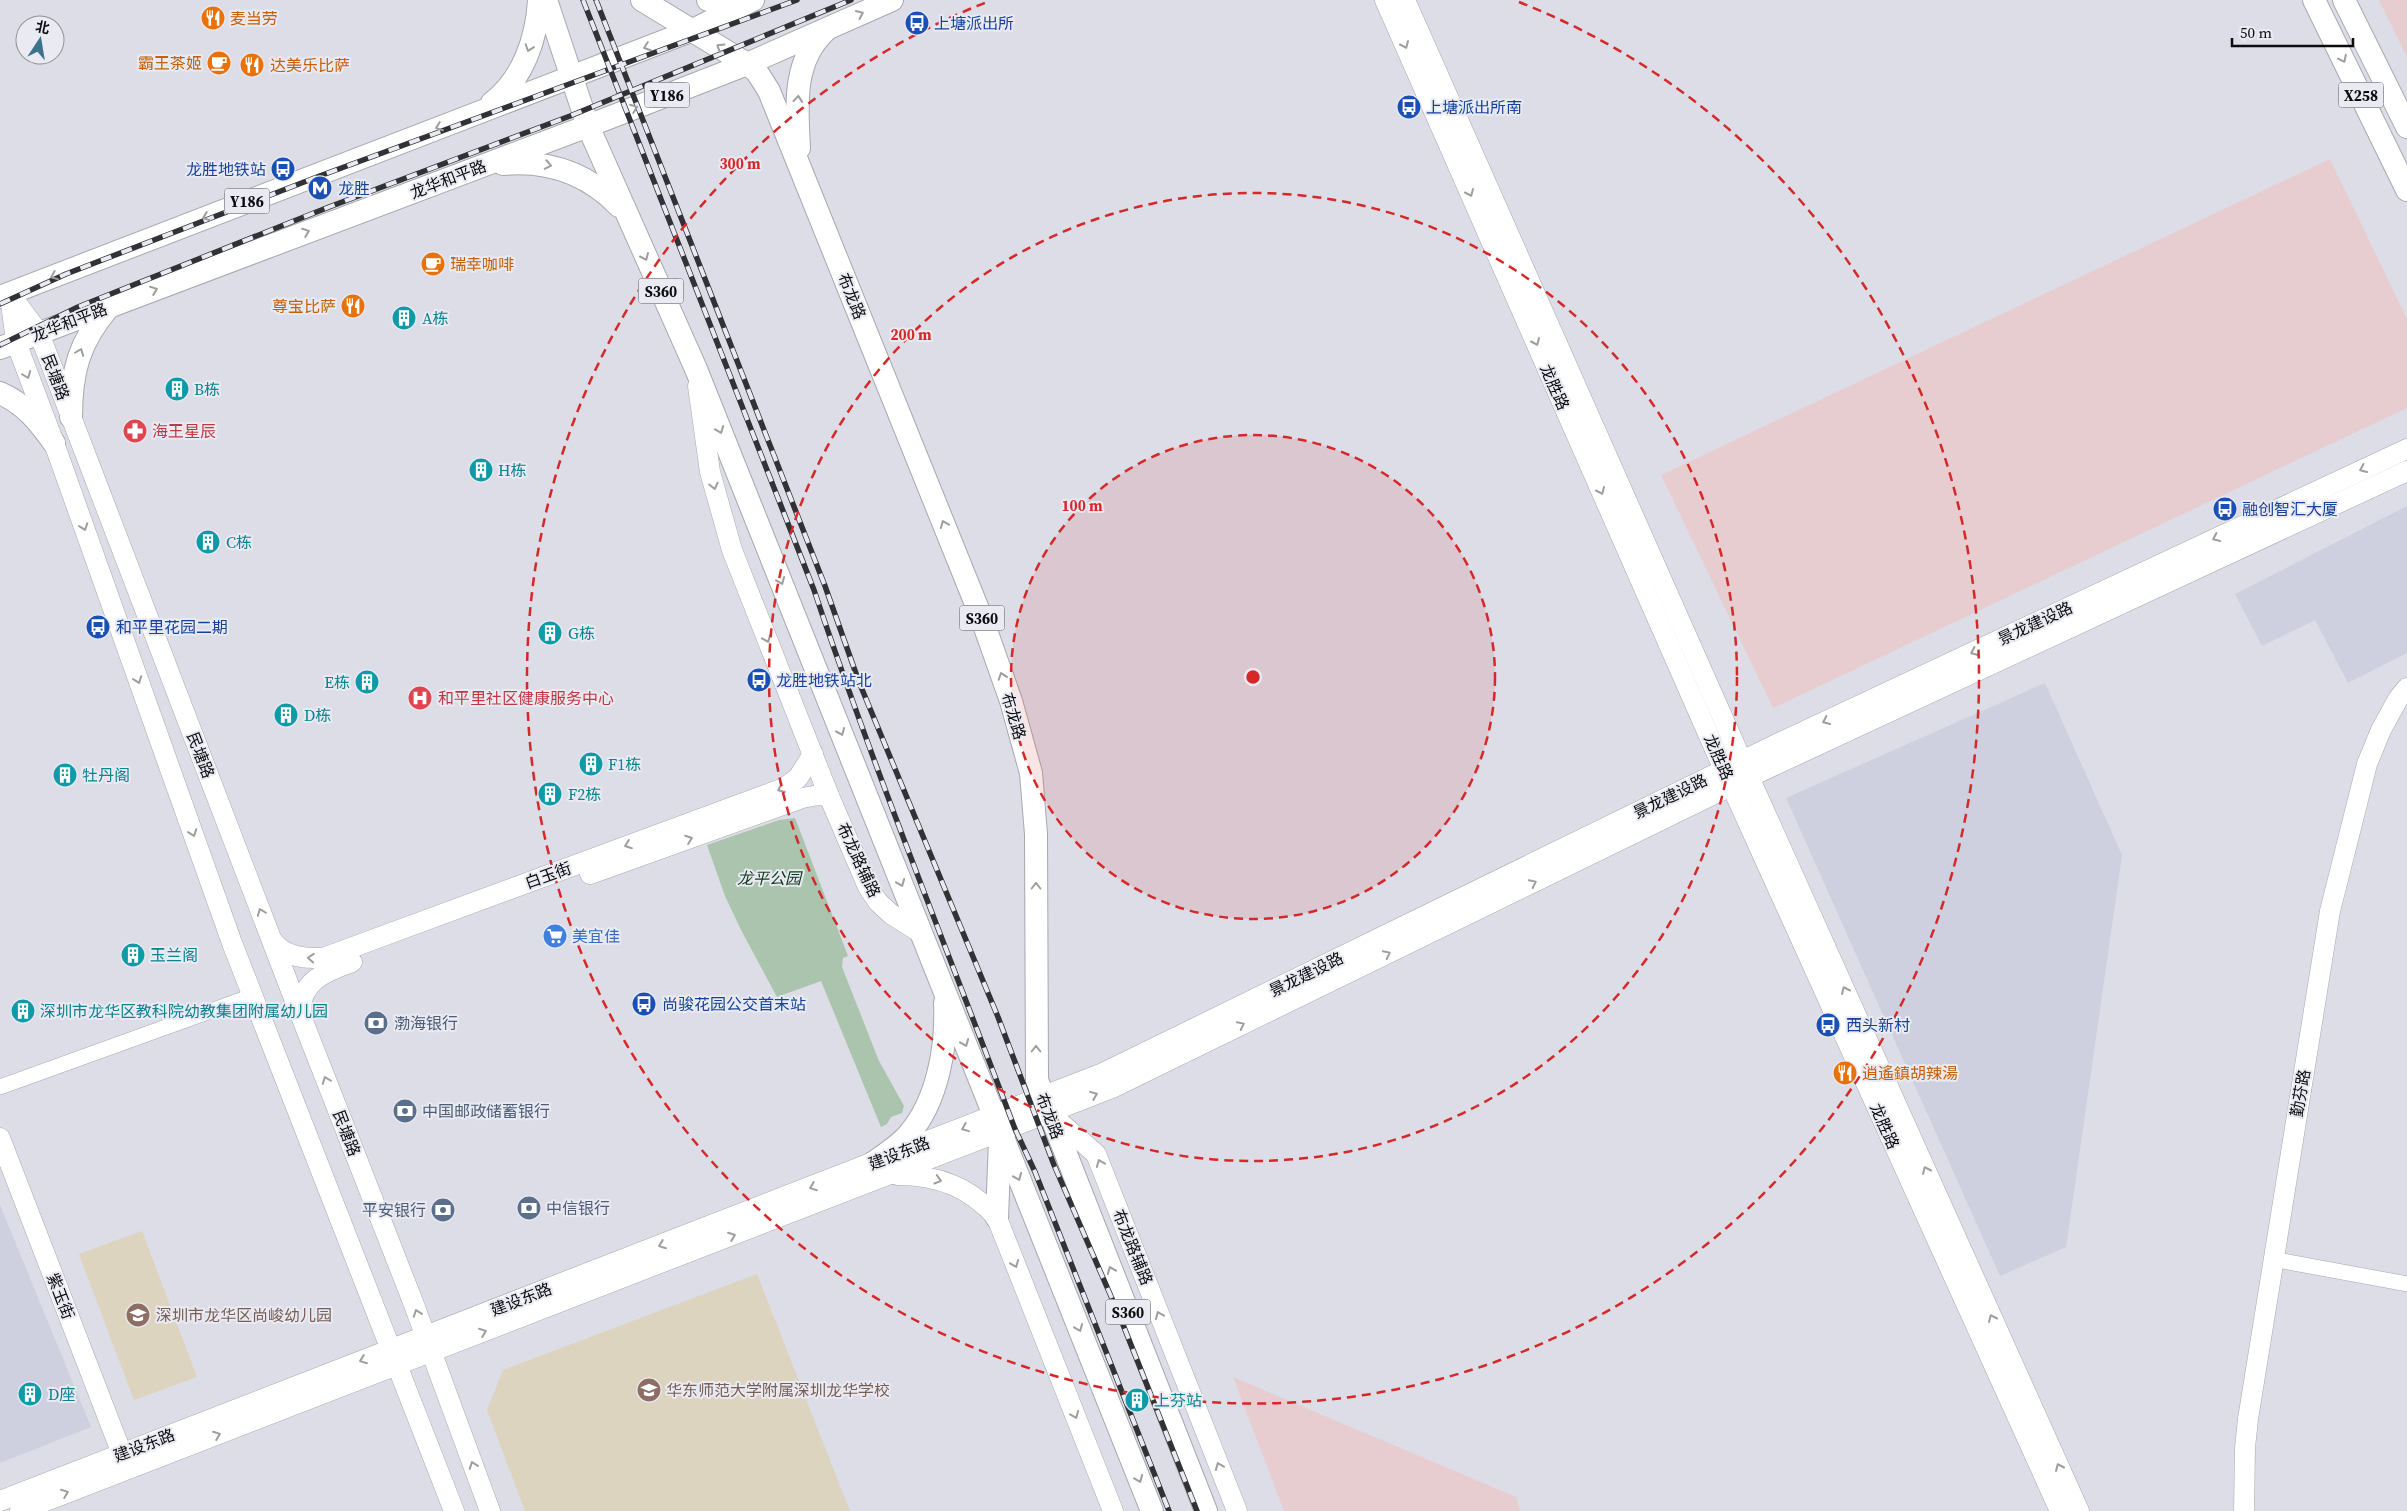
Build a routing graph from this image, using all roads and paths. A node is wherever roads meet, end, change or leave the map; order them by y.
1 (538, 0) edge
2 (546, 0) edge
3 (642, 0) edge
4 (708, 0) edge
5 (734, 0) edge
6 (753, 0) edge
7 (892, 0) edge
8 (1385, 0) edge
9 (1405, 0) edge
10 (2314, 0) edge
11 (2344, 0) edge
12 (827, 28) junction
13 (693, 30) junction
14 (746, 64) junction
15 (572, 75) junction
16 (484, 109) junction
17 (588, 126) junction
18 (2407, 127) edge
19 (799, 165) junction
20 (482, 166) junction
21 (2407, 190) edge
22 (625, 213) junction
23 (5, 295) edge
24 (108, 307) junction
25 (39, 333) junction
26 (8, 345) edge
27 (696, 369) junction
28 (0, 393) edge
29 (71, 417) junction
30 (54, 443) junction
31 (2407, 448) edge
32 (2407, 471) edge
33 (2407, 688) edge
34 (813, 754) junction
35 (1737, 774) junction
36 (829, 796) junction
37 (921, 933) junction
38 (272, 940) junction
39 (945, 992) junction
40 (252, 996) junction
41 (302, 1017) junction
42 (0, 1088) edge
43 (1046, 1105) junction
44 (997, 1124) junction
45 (0, 1138) edge
46 (880, 1170) junction
47 (997, 1218) junction
48 (2272, 1259) junction
49 (2407, 1284) edge
50 (429, 1344) junction
51 (394, 1358) junction
52 (122, 1454) junction
53 (0, 1501) edge
54 (20, 1511) edge
55 (454, 1511) edge
56 (490, 1511) edge
57 (1113, 1511) edge
58 (1152, 1511) edge
59 (1206, 1511) edge
60 (1237, 1511) edge
61 (2060, 1511) edge
62 (2079, 1511) edge
63 (2244, 1511) edge

1 -> 16 main road
2 - 15 main road, S360
3 - 13 main road, 布龙路 / S360
4 - 5 main road
6 - 13 main road, Y186
12 -> 7 main road, 龙华和平路 / Y186
8 -> 35 main road, 龙胜路
9 - 35 main road, 龙胜路
10 -> 21 main road, X258
11 - 18 main road, X258
12 - 14 main road, 龙华和平路 / Y186
19 -> 12 main road
14 -> 13 main road, 布龙路 / S360
13 -> 15 main road, Y186
17 -> 14 main road, 龙华和平路 / Y186
14 - 19 main road, 布龙路 / S360
15 - 16 main road, Y186
15 - 17 main road, S360
16 -> 23 main road, Y186
17 - 20 main road, 龙华和平路 / Y186
17 - 22 main road, S360
43 -> 19 main road, 布龙路 / S360
20 -> 22 main road
24 -> 20 main road, 龙华和平路 / Y186
22 -> 27 main road, S360
23 - 25 main road, 民塘路
23 - 26 main road, 民塘路
24 - 25 main road, 龙华和平路 / Y186
29 -> 24 main road
25 - 26 main road, 龙华和平路 / Y186
25 - 29 main road, 民塘路
26 -> 30 main road, 民塘路
27 -> 34 main road
27 -> 37 main road, S360
28 - 30 main road
38 -> 29 main road, 民塘路
30 -> 40 main road, 民塘路
31 -> 35 main road, 景龙建设路
32 - 35 main road, 景龙建设路
33 - 48 main road, 勤芬路
34 - 36 main road
34 -> 38 main road, 白玉街
35 - 43 main road, 景龙建设路
35 - 61 main road, 龙胜路
62 -> 35 main road, 龙胜路
36 - 37 main road, 布龙路辅路
41 -> 36 main road, 白玉街
37 - 39 main road, S360
38 - 41 main road, 民塘路
39 -> 44 main road, S360
39 - 46 main road
40 - 42 street
40 - 51 main road, 民塘路
50 -> 41 main road, 民塘路
43 - 44 main road, 建设东路
59 -> 43 main road, 布龙路 / S360
60 -> 43 main road, 布龙路辅路
44 - 46 main road, 建设东路
44 - 47 main road
44 -> 58 main road, S360
45 - 52 main road, 紫玉街
46 -> 47 main road
46 - 50 main road, 建设东路
47 -> 57 main road
48 - 49 street
48 - 63 main road, 勤芬路
50 - 51 main road, 建设东路
56 -> 50 main road, 民塘路
51 -> 52 main road, 建设东路
54 -> 51 main road, 建设东路
51 - 55 main road, 民塘路
52 - 53 main road, 建设东路

